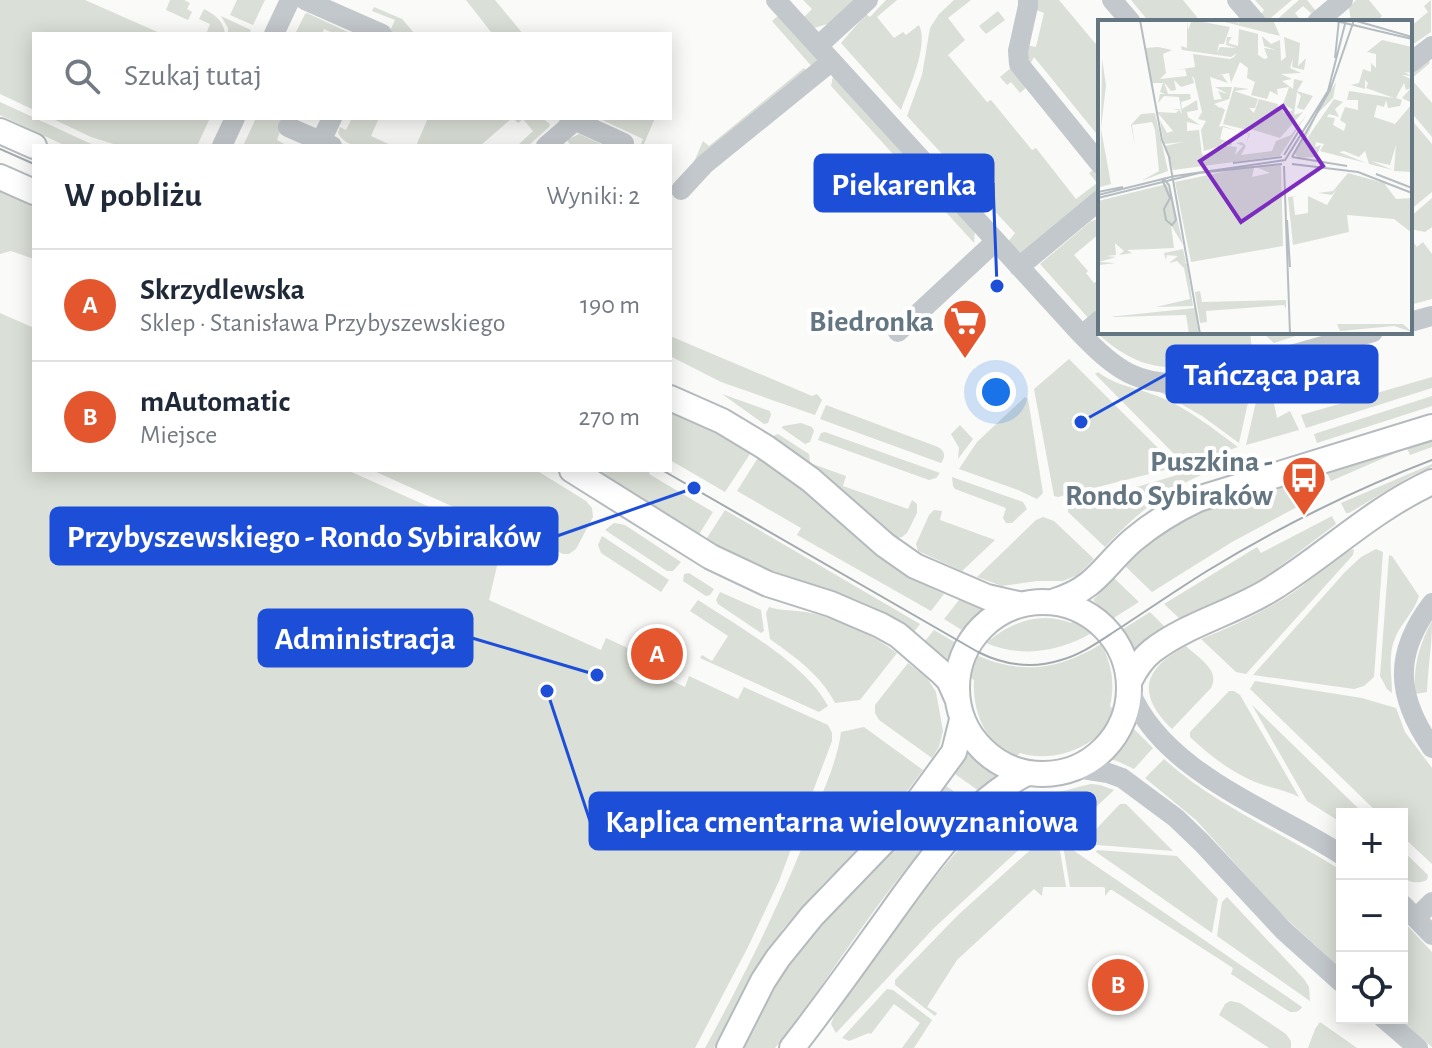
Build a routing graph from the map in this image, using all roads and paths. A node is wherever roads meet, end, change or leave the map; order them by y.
1 (293, 0) edge
2 (776, 0) edge
3 (868, 0) edge
4 (1028, 0) edge
5 (1112, 0) edge
6 (1237, 0) edge
7 (1343, 0) edge
8 (1129, 20) edge
9 (1254, 20) edge
10 (1319, 20) edge
11 (275, 32) edge
12 (373, 32) edge
13 (1432, 46) edge
14 (825, 54) junction
15 (1412, 61) edge
16 (234, 120) edge
17 (332, 120) edge
18 (571, 120) edge
19 (574, 120) edge
20 (288, 127) dead end
21 (0, 131) edge
22 (624, 143) dead end
23 (223, 144) edge
24 (327, 144) edge
25 (548, 144) edge
26 (32, 145) edge
27 (1098, 162) edge
28 (0, 177) edge
29 (681, 190) dead end
30 (32, 191) edge
31 (1098, 202) edge
32 (996, 241) junction
33 (1019, 267) junction
34 (1432, 316) edge
35 (1412, 321) edge
36 (1098, 322) edge
37 (898, 332) dead end
38 (1366, 334) edge
39 (1082, 335) junction
40 (672, 399) edge
41 (1432, 427) edge
42 (575, 472) edge
43 (1432, 482) edge
44 (1055, 601) junction
45 (1432, 603) edge
46 (1018, 604) junction
47 (1130, 686) junction
48 (960, 709) junction
49 (1432, 748) edge
50 (1076, 768) junction
51 (1027, 773) junction
52 (1336, 852) edge
53 (1432, 902) edge
54 (1409, 911) edge
55 (1432, 935) edge
56 (1336, 978) edge
57 (1390, 1024) edge
58 (729, 1048) edge
59 (792, 1048) edge
60 (1418, 1048) edge

1 - 11 street
1 - 12 street
2 - 14 street
3 - 14 street
4 - 27 street
5 - 8 street
6 - 9 street
7 - 10 street
13 - 15 street
14 - 29 street
14 - 32 street
16 - 23 street
17 - 24 street
18 - 25 street
19 - 22 street
20 - 24 street
21 - 26 main road
28 - 30 main road
31 - 33 street
32 - 33 street
32 - 37 street
33 - 39 street
34 - 35 street
36 - 39 street
38 - 39 street
40 - 46 main road
41 - 44 main road
42 - 48 main road
43 - 47 main road
44 - 46 main road
44 - 47 main road
45 - 49 street
46 - 48 main road
47 - 50 main road
47 - 52 street
48 - 51 main road
48 - 58 main road
50 - 51 main road
50 - 56 street
51 - 59 main road
53 - 54 street
54 - 55 street
57 - 60 street

